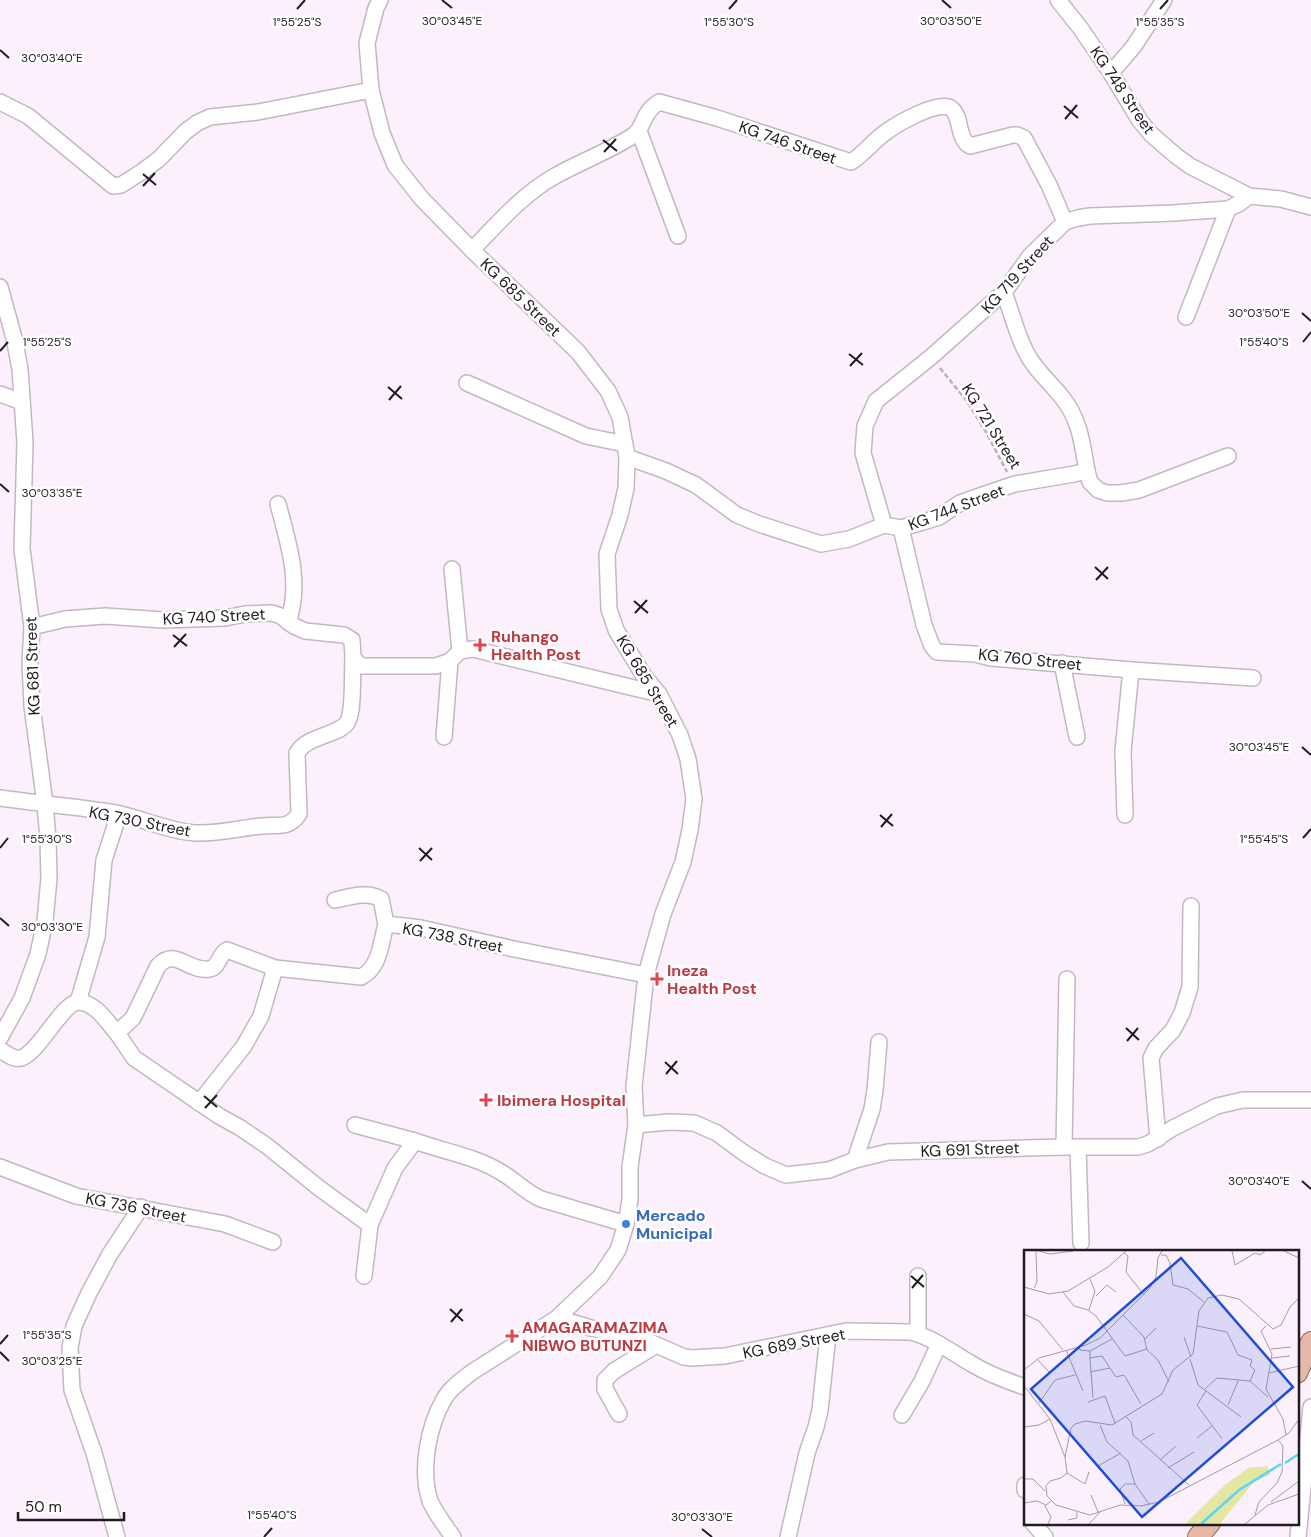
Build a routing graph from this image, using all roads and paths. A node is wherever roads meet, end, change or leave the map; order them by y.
1 (380, 0) edge
2 (1058, 0) edge
3 (1164, 0) edge
4 (1111, 74) junction
5 (371, 90) junction
6 (0, 102) edge
7 (639, 131) junction
8 (1250, 196) junction
9 (1311, 207) edge
10 (1228, 209) junction
11 (1065, 222) junction
12 (678, 236) dead end
13 (472, 250) junction
14 (0, 287) edge
15 (1004, 292) junction
16 (1186, 318) dead end
17 (931, 357) junction
18 (466, 383) dead end
19 (0, 394) edge
20 (22, 402) junction
21 (626, 450) junction
22 (1228, 456) dead end
23 (1087, 471) junction
24 (1016, 484) junction
25 (278, 504) dead end
26 (884, 525) junction
27 (900, 528) junction
28 (452, 569) dead end
29 (288, 622) junction
30 (32, 627) junction
31 (455, 656) junction
32 (353, 658) junction
33 (1062, 663) junction
34 (1131, 670) junction
35 (1253, 678) dead end
36 (659, 694) junction
37 (444, 737) dead end
38 (1077, 737) dead end
39 (0, 798) edge
40 (45, 804) junction
41 (119, 814) junction
42 (1125, 815) dead end
43 (335, 900) dead end
44 (1191, 906) dead end
45 (386, 924) junction
46 (275, 968) junction
47 (646, 975) junction
48 (1067, 978) dead end
49 (78, 1002) junction
50 (117, 1033) junction
51 (0, 1038) edge
52 (879, 1042) dead end
53 (0, 1050) edge
54 (1311, 1100) edge
55 (199, 1103) junction
56 (355, 1125) dead end
57 (636, 1125) junction
58 (1158, 1139) junction
59 (414, 1141) junction
60 (1071, 1147) junction
61 (855, 1160) junction
62 (0, 1167) edge
63 (141, 1207) junction
64 (626, 1224) junction
65 (370, 1225) junction
66 (273, 1242) dead end
67 (1080, 1243) dead end
68 (364, 1276) dead end
69 (918, 1276) dead end
70 (557, 1318) junction
71 (918, 1334) junction
72 (828, 1335) junction
73 (1311, 1342) edge
74 (940, 1344) junction
75 (656, 1345) junction
76 (1298, 1371) edge
77 (1024, 1387) edge
78 (1311, 1407) edge
79 (619, 1414) dead end
80 (902, 1415) dead end
81 (1034, 1524) edge
82 (1209, 1524) edge
83 (117, 1537) edge
84 (453, 1537) edge
85 (788, 1537) edge
86 (1045, 1537) edge
87 (1198, 1537) edge
88 (1298, 1537) edge

1 - 5 street, KG 685 Street
2 - 4 street, KG 748 Street
3 - 4 street
4 - 8 street, KG 748 Street
5 - 6 street
5 - 13 street, KG 685 Street
7 - 11 street, KG 746 Street
7 - 12 street
7 - 13 street
8 - 9 street, KG 748 Street
8 - 10 street, KG 719 Street
10 - 11 street, KG 719 Street
10 - 16 street
11 - 15 street, KG 719 Street
13 - 21 street, KG 685 Street
14 - 20 street, KG 681 Street
15 - 17 street, KG 719 Street
15 - 23 street
17 - 24 path, KG 721 Street
17 - 26 street, KG 719 Street
18 - 21 street, KG 744 Street
19 - 20 street
20 - 30 street, KG 681 Street
21 - 26 street, KG 744 Street
21 - 36 street, KG 685 Street
22 - 23 street
23 - 24 street, KG 744 Street
24 - 27 street, KG 744 Street
25 - 29 street
26 - 27 street, KG 744 Street
27 - 33 street, KG 760 Street
28 - 31 street
29 - 30 street, KG 740 Street
29 - 32 street, KG 740 Street
30 - 40 street, KG 681 Street
31 - 32 street
31 - 36 street
31 - 37 street
32 - 41 street, KG 730 Street
33 - 34 street, KG 760 Street
33 - 38 street
34 - 35 street, KG 760 Street
34 - 42 street
36 - 47 street, KG 685 Street
39 - 40 street, KG 730 Street
40 - 41 street, KG 730 Street
40 - 51 street, KG 681 Street
41 - 49 street
43 - 45 street
44 - 58 street
45 - 46 street, KG 738 Street
45 - 47 street, KG 738 Street
46 - 50 street, KG 738 Street
46 - 55 street
47 - 57 street, KG 685 Street
48 - 60 street
49 - 50 street
49 - 53 street
50 - 55 street
52 - 61 street
54 - 58 street, KG 691 Street
55 - 65 street
56 - 59 street
57 - 61 street, KG 691 Street
57 - 64 street, KG 685 Street
58 - 60 street, KG 691 Street
59 - 64 street
59 - 65 street
60 - 61 street, KG 691 Street
60 - 67 street
62 - 63 street, KG 736 Street
63 - 66 street, KG 736 Street
63 - 83 street
64 - 70 street, KG 685 Street
65 - 68 street
69 - 71 street
70 - 75 street, KG 689 Street
70 - 84 street, KG 685 Street
71 - 72 street, KG 689 Street
71 - 74 street, KG 689 Street
72 - 75 street, KG 689 Street
72 - 85 street
73 - 76 main road
74 - 77 street, KG 689 Street
74 - 80 street
75 - 79 street
78 - 88 street
81 - 86 street
82 - 87 main road

